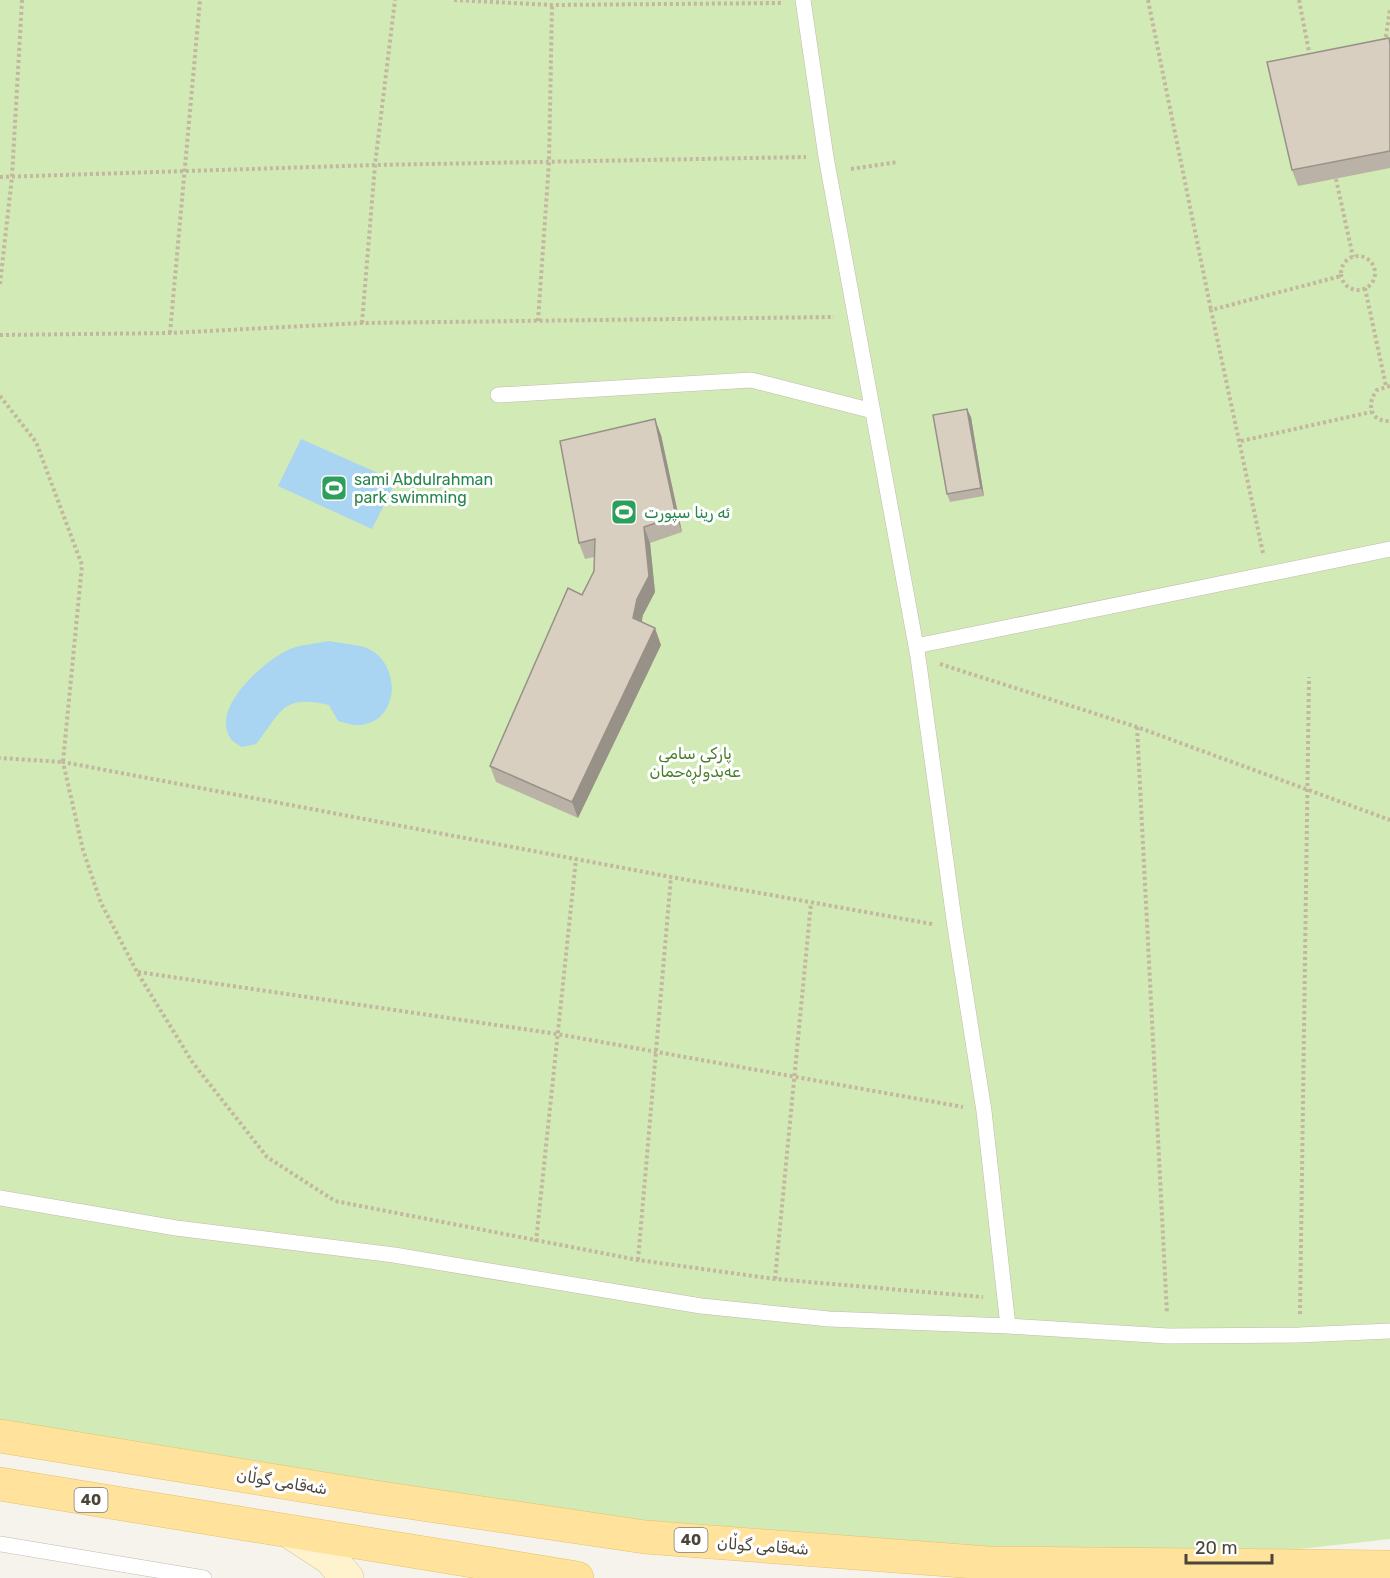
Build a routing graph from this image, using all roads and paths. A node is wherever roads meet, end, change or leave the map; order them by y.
1 (22, 0) edge
2 (200, 0) edge
3 (395, 0) edge
4 (454, 0) edge
5 (1148, 0) edge
6 (1299, 0) edge
7 (803, 2) edge
8 (552, 5) junction
9 (1390, 9) edge
10 (1385, 48) edge
11 (1311, 64) edge
12 (549, 162) junction
13 (898, 162) dead end
14 (828, 164) junction
15 (375, 165) junction
16 (187, 172) junction
17 (0, 177) edge
18 (12, 177) junction
19 (1336, 179) edge
20 (1353, 257) junction
21 (1341, 276) junction
22 (0, 284) edge
23 (1365, 288) junction
24 (1211, 310) junction
25 (856, 317) junction
26 (538, 321) junction
27 (362, 323) junction
28 (170, 333) junction
29 (0, 335) edge
30 (1388, 386) edge
31 (498, 395) dead end
32 (0, 396) edge
33 (873, 411) junction
34 (1371, 412) junction
35 (1390, 421) edge
36 (1241, 441) junction
37 (1390, 549) edge
38 (1267, 575) junction
39 (917, 652) junction
40 (1309, 676) dead end
41 (1137, 727) junction
42 (0, 758) edge
43 (63, 762) junction
44 (1309, 789) junction
45 (1390, 820) edge
46 (576, 859) junction
47 (670, 877) junction
48 (811, 903) junction
49 (955, 927) junction
50 (137, 972) junction
51 (557, 1034) junction
52 (657, 1052) junction
53 (794, 1077) junction
54 (984, 1111) junction
55 (0, 1198) edge
56 (536, 1242) junction
57 (638, 1260) junction
58 (774, 1279) junction
59 (1005, 1299) junction
60 (1008, 1326) junction
61 (1390, 1331) edge
62 (1299, 1335) junction
63 (1168, 1336) junction
64 (0, 1436) edge
65 (0, 1484) edge
66 (290, 1532) junction
67 (0, 1544) edge
68 (1390, 1567) edge
69 (451, 1569) edge
70 (1197, 1572) edge
71 (204, 1578) edge
72 (347, 1578) edge
73 (577, 1578) edge

1 - 18 path
2 - 16 path
3 - 15 path
4 - 8 path
5 - 24 path
6 - 11 path
7 - 8 path
7 - 14 lane
8 - 12 path
9 - 10 path
12 - 14 path
12 - 15 path
12 - 26 path
13 - 14 path
14 - 25 lane
15 - 16 path
15 - 27 path
16 - 18 path
16 - 28 path
17 - 18 path
18 - 22 path
19 - 20 path
20 - 21 path
20 - 23 path
21 - 23 path
21 - 24 path
23 - 30 path
24 - 36 path
25 - 26 path
25 - 33 lane
26 - 27 path
27 - 28 path
28 - 29 path
30 - 34 path
31 - 33 lane
32 - 43 path
33 - 39 lane
34 - 35 path
34 - 36 path
36 - 38 path
37 - 38 lane
38 - 39 lane
39 - 41 path
39 - 49 lane
40 - 44 path
41 - 44 path
41 - 63 path
42 - 43 path
43 - 46 path
43 - 50 path
44 - 45 path
44 - 62 path
46 - 47 path
46 - 51 path
47 - 48 path
47 - 52 path
48 - 49 path
48 - 53 path
49 - 54 lane
50 - 51 path
50 - 56 path
51 - 52 path
51 - 56 path
52 - 53 path
52 - 57 path
53 - 54 path
53 - 58 path
54 - 59 lane
55 - 60 lane
56 - 57 path
57 - 58 path
58 - 59 path
59 - 60 lane
60 - 63 lane
61 - 62 lane
62 - 63 lane
64 - 70 main road, شەقامی گوڵان / 40
65 - 66 main road, 40
66 - 69 main road
66 - 72 street
67 - 71 lane
68 - 70 main road, شەقامی گوڵان / 40
69 - 73 main road

